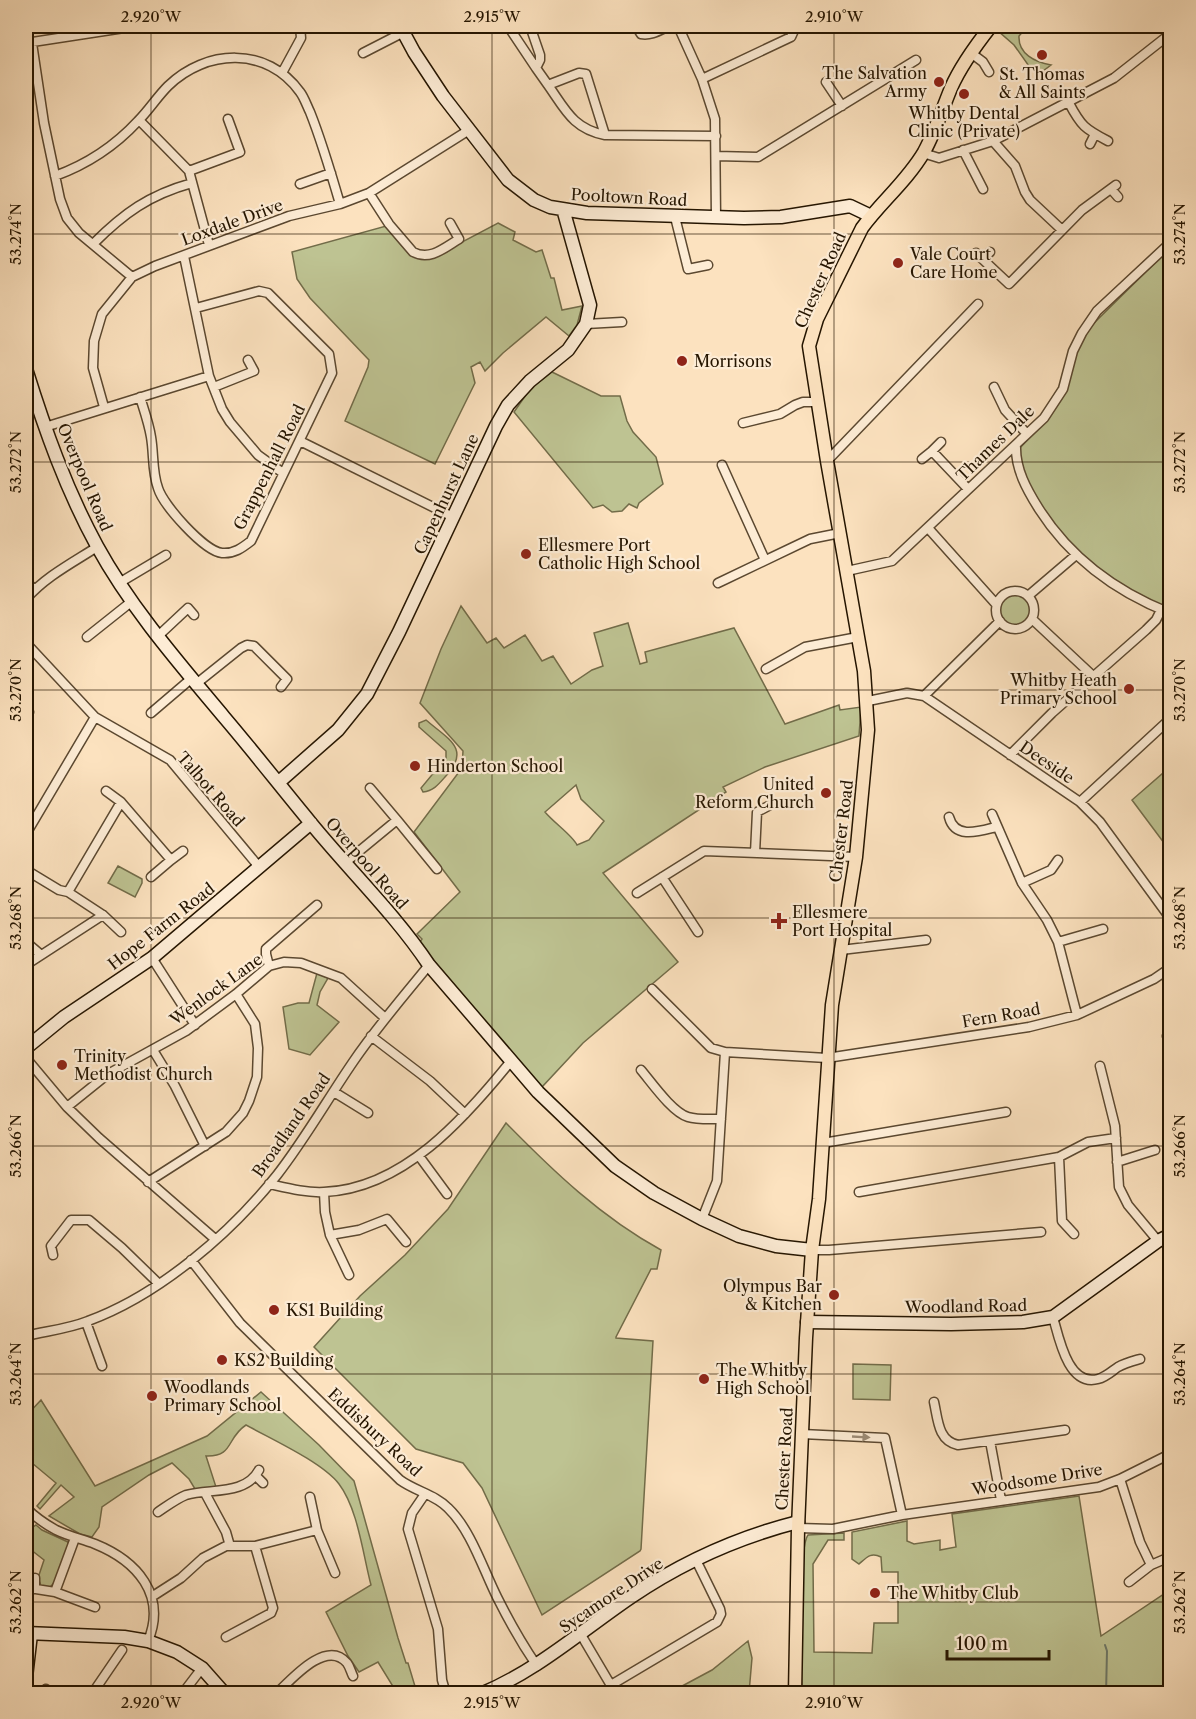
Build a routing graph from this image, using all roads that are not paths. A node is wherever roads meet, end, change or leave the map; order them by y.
1 (137, 26) edge
2 (300, 26) edge
3 (508, 26) edge
4 (530, 26) edge
5 (636, 26) edge
6 (669, 26) edge
7 (678, 26) edge
8 (796, 26) edge
9 (991, 26) edge
10 (401, 29) edge
11 (1170, 34) edge
12 (29, 43) edge
13 (971, 53) junction
14 (363, 54) dead end
15 (916, 60) dead end
16 (536, 68) junction
17 (282, 72) junction
18 (989, 72) dead end
19 (702, 79) junction
20 (826, 81) dead end
21 (548, 85) junction
22 (1068, 103) junction
23 (842, 106) junction
24 (228, 119) dead end
25 (139, 120) junction
26 (469, 130) junction
27 (1095, 134) junction
28 (604, 135) junction
29 (716, 136) junction
30 (993, 141) junction
31 (1108, 141) dead end
32 (1090, 144) dead end
33 (963, 150) junction
34 (923, 153) junction
35 (716, 156) junction
36 (189, 171) junction
37 (331, 173) junction
38 (55, 176) junction
39 (192, 183) junction
40 (300, 184) dead end
41 (983, 189) dead end
42 (369, 193) junction
43 (1118, 197) dead end
44 (340, 204) junction
45 (563, 209) junction
46 (871, 216) junction
47 (675, 217) junction
48 (716, 218) junction
49 (450, 223) dead end
50 (1062, 231) junction
51 (1170, 243) edge
52 (93, 244) junction
53 (209, 245) junction
54 (990, 252) dead end
55 (184, 256) junction
56 (708, 265) dead end
57 (132, 277) junction
58 (978, 304) dead end
59 (196, 308) junction
60 (622, 322) dead end
61 (586, 324) junction
62 (248, 360) dead end
63 (26, 369) edge
64 (209, 376) junction
65 (214, 387) junction
66 (994, 387) dead end
67 (140, 397) junction
68 (817, 402) junction
69 (104, 408) junction
70 (743, 423) dead end
71 (45, 428) junction
72 (1028, 434) junction
73 (300, 441) junction
74 (941, 442) dead end
75 (1016, 445) junction
76 (932, 451) junction
77 (922, 459) dead end
78 (827, 461) junction
79 (996, 464) junction
80 (722, 465) dead end
81 (1018, 469) junction
82 (283, 473) junction
83 (969, 489) junction
84 (453, 517) junction
85 (928, 528) junction
86 (840, 533) junction
87 (97, 547) junction
88 (1076, 555) junction
89 (165, 560) dead end
90 (765, 560) junction
91 (847, 571) junction
92 (26, 582) edge
93 (718, 583) dead end
94 (119, 584) junction
95 (34, 590) junction
96 (1028, 596) junction
97 (26, 599) edge
98 (131, 602) junction
99 (996, 604) junction
100 (1161, 610) junction
101 (1170, 613) edge
102 (194, 615) dead end
103 (1032, 619) junction
104 (1000, 621) junction
105 (87, 637) dead end
106 (157, 637) junction
107 (858, 637) junction
108 (26, 643) edge
109 (766, 669) dead end
110 (1094, 677) junction
111 (194, 681) junction
112 (281, 687) dead end
113 (924, 696) junction
114 (868, 701) junction
115 (151, 713) dead end
116 (95, 717) junction
117 (1170, 719) edge
118 (1010, 755) junction
119 (279, 782) junction
120 (370, 788) dead end
121 (106, 791) dead end
122 (121, 802) junction
123 (1080, 802) junction
124 (774, 803) dead end
125 (991, 814) dead end
126 (398, 820) junction
127 (948, 821) dead end
128 (311, 823) junction
129 (996, 826) junction
130 (26, 834) edge
131 (183, 851) dead end
132 (755, 853) junction
133 (856, 857) junction
134 (171, 860) junction
135 (346, 862) junction
136 (1057, 867) dead end
137 (260, 868) junction
138 (436, 869) dead end
139 (26, 870) edge
140 (151, 877) dead end
141 (662, 877) junction
142 (1022, 883) junction
143 (68, 891) junction
144 (637, 893) dead end
145 (316, 910) dead end
146 (103, 915) junction
147 (1101, 918) dead end
148 (1170, 918) edge
149 (121, 932) dead end
150 (698, 932) dead end
151 (926, 939) dead end
152 (26, 942) edge
153 (1058, 942) junction
154 (841, 950) junction
155 (40, 954) junction
156 (152, 958) junction
157 (26, 965) edge
158 (429, 965) junction
159 (269, 966) junction
160 (1170, 968) edge
161 (652, 989) dead end
162 (236, 994) junction
163 (1077, 1014) junction
164 (385, 1018) junction
165 (195, 1025) junction
166 (371, 1036) junction
167 (26, 1048) edge
168 (153, 1050) junction
169 (725, 1052) junction
170 (26, 1058) edge
171 (827, 1059) junction
172 (511, 1061) junction
173 (1100, 1066) dead end
174 (640, 1070) dead end
175 (334, 1092) junction
176 (68, 1107) junction
177 (1006, 1112) dead end
178 (368, 1113) dead end
179 (465, 1114) junction
180 (722, 1119) junction
181 (1116, 1138) junction
182 (823, 1143) junction
183 (205, 1146) junction
184 (1155, 1150) dead end
185 (419, 1156) junction
186 (1059, 1157) junction
187 (1117, 1162) junction
188 (148, 1182) junction
189 (269, 1184) junction
190 (324, 1192) junction
191 (859, 1192) dead end
192 (447, 1194) dead end
193 (702, 1219) junction
194 (1041, 1232) dead end
195 (1074, 1234) dead end
196 (330, 1235) junction
197 (1170, 1235) edge
198 (215, 1239) junction
199 (1158, 1241) junction
200 (406, 1242) dead end
201 (49, 1250) dead end
202 (812, 1250) junction
203 (191, 1260) junction
204 (349, 1275) dead end
205 (159, 1284) junction
206 (1053, 1317) junction
207 (86, 1322) junction
208 (807, 1322) junction
209 (26, 1336) edge
210 (1140, 1359) dead end
211 (102, 1366) dead end
212 (934, 1402) dead end
213 (1065, 1430) dead end
214 (802, 1434) junction
215 (990, 1441) junction
216 (1170, 1454) edge
217 (1120, 1479) junction
218 (263, 1483) dead end
219 (205, 1492) junction
220 (425, 1494) junction
221 (310, 1497) dead end
222 (1002, 1500) junction
223 (26, 1508) edge
224 (157, 1512) dead end
225 (902, 1515) junction
226 (798, 1525) junction
227 (317, 1530) junction
228 (75, 1538) junction
229 (230, 1545) junction
230 (255, 1545) junction
231 (1164, 1559) dead end
232 (696, 1560) junction
233 (1151, 1565) junction
234 (335, 1573) dead end
235 (35, 1578) dead end
236 (1129, 1582) dead end
237 (30, 1589) edge
238 (55, 1592) junction
239 (153, 1596) junction
240 (95, 1607) dead end
241 (580, 1633) junction
242 (28, 1634) edge
243 (226, 1637) dead end
244 (148, 1641) junction
245 (110, 1650) dead end
246 (122, 1650) dead end
247 (116, 1659) junction
248 (537, 1666) junction
249 (202, 1668) junction
250 (353, 1676) dead end
251 (26, 1677) edge
252 (610, 1685) junction
253 (283, 1692) edge
254 (92, 1694) edge
255 (180, 1694) edge
256 (225, 1694) edge
257 (446, 1694) edge
258 (481, 1694) edge
259 (616, 1694) edge
260 (795, 1694) edge

1 - 12 street
2 - 17 street
3 - 16 street
4 - 16 street
5 - 6 street
7 - 19 street
8 - 19 street
9 - 13 main road, Chester Road
10 - 14 street
10 - 26 street, Pooltown Road
11 - 22 street
12 - 38 street
13 - 18 street
13 - 34 main road, Chester Road
15 - 23 street
16 - 21 street
17 - 25 street
17 - 37 street
19 - 29 street
20 - 23 street
21 - 28 street
21 - 28 street
22 - 27 street
22 - 30 street
23 - 35 street
24 - 36 street
25 - 36 street
25 - 38 street
26 - 42 street, Loxdale Drive
26 - 45 street, Pooltown Road
27 - 31 street
27 - 32 street
28 - 29 street
29 - 35 street
30 - 33 street
30 - 50 street
33 - 34 street
33 - 41 street
34 - 46 main road, Chester Road
35 - 48 street
36 - 39 street
37 - 40 street
37 - 44 street
38 - 52 street
39 - 52 street
39 - 53 street
42 - 44 street, Loxdale Drive
42 - 49 street
43 - 50 street
44 - 53 street, Loxdale Drive
45 - 47 street, Pooltown Road
45 - 61 street
46 - 48 street, Pooltown Road
46 - 68 main road, Chester Road
47 - 48 street, Pooltown Road
47 - 56 street
50 - 54 street
51 - 72 street, Thames Dale
52 - 57 street
53 - 55 street, Loxdale Drive
55 - 57 street, Loxdale Drive
55 - 59 street
57 - 69 street, Loxdale Drive
58 - 78 street
59 - 64 street
59 - 73 street, Grappenhall Road
60 - 61 street
61 - 84 street, Capenhurst Lane
62 - 65 street
63 - 71 street, Overpool Road
64 - 65 street
64 - 67 street
65 - 82 street
66 - 72 street
67 - 69 street
67 - 82 street, Grappenhall Road
68 - 70 street
68 - 78 main road, Chester Road
69 - 71 street
71 - 87 street, Overpool Road
72 - 75 street, Thames Dale
73 - 82 street, Grappenhall Road
73 - 84 street
74 - 76 street
75 - 79 street, Thames Dale
75 - 81 street
76 - 77 street
76 - 83 street
78 - 86 main road, Chester Road
79 - 81 street
79 - 83 street, Thames Dale
80 - 90 street
81 - 88 street
83 - 85 street, Thames Dale
84 - 119 street, Capenhurst Lane
85 - 91 street, Thames Dale
85 - 99 street
86 - 90 street
86 - 91 main road, Chester Road
87 - 94 street, Overpool Road
87 - 95 street
88 - 96 street
88 - 100 street
89 - 94 street
90 - 93 street
91 - 107 main road, Chester Road
92 - 95 street
94 - 98 street, Overpool Road
95 - 97 street
96 - 99 street
96 - 103 street
98 - 105 street
98 - 106 street, Overpool Road
99 - 104 street
100 - 101 street
100 - 110 street
102 - 106 street
103 - 104 street
103 - 110 street
104 - 113 street
106 - 111 street, Overpool Road
107 - 109 street
107 - 114 main road, Chester Road
108 - 116 street, Talbot Road
110 - 118 street
111 - 112 street
111 - 115 street
111 - 119 street, Overpool Road
113 - 114 street
113 - 118 street, Deeside
114 - 133 main road, Chester Road
116 - 130 street
116 - 137 street, Talbot Road
117 - 123 street
118 - 123 street, Deeside
119 - 128 street, Overpool Road
120 - 126 street
121 - 122 street
122 - 134 street
122 - 143 street
123 - 148 street, Deeside
124 - 132 street
125 - 129 street
126 - 135 street
126 - 138 street
127 - 129 street
128 - 135 street, Overpool Road
128 - 137 street, Hope Farm Road
129 - 142 street
131 - 134 street
132 - 133 street
132 - 141 street
133 - 154 main road, Chester Road
134 - 140 street
135 - 158 street, Overpool Road
136 - 142 street
137 - 156 street, Hope Farm Road
139 - 143 street
141 - 144 street
141 - 150 street
142 - 153 street
143 - 146 street
145 - 159 street
146 - 149 street
146 - 155 street
147 - 153 street
151 - 154 street
152 - 155 street
153 - 163 street
154 - 171 main road, Chester Road
155 - 157 street
156 - 165 street
156 - 167 street, Hope Farm Road
158 - 164 street, Broadland Road
158 - 172 street, Overpool Road
159 - 162 street, Wenlock Lane
159 - 164 street, Wenlock Lane
160 - 163 street, Fern Road
161 - 169 street
162 - 165 street, Wenlock Lane
162 - 183 street
163 - 171 street, Fern Road
164 - 166 street, Broadland Road
165 - 168 street, Wenlock Lane
166 - 175 street, Broadland Road
166 - 179 street
168 - 176 street, Wenlock Lane
168 - 183 street
169 - 171 street, Fern Road
169 - 180 street
170 - 176 street
171 - 182 main road, Chester Road
172 - 179 street
172 - 193 street, Overpool Road
173 - 181 street
174 - 180 street
175 - 178 street
175 - 189 street, Broadland Road
176 - 188 street
177 - 182 street
179 - 185 street
180 - 193 street
181 - 186 street
181 - 187 street
182 - 202 main road, Chester Road
183 - 188 street
184 - 187 street
185 - 190 street
185 - 192 street
186 - 191 street
186 - 195 street
187 - 199 street
188 - 198 street
189 - 190 street
189 - 198 street, Broadland Road
190 - 196 street
193 - 202 street, Overpool Road
194 - 202 street
196 - 200 street
196 - 204 street
197 - 199 street, Woodland Road
198 - 203 street, Broadland Road
199 - 206 street, Woodland Road
201 - 205 street
202 - 208 main road, Chester Road
203 - 205 street, Broadland Road
203 - 220 street, Eddisbury Road
205 - 207 street, Broadland Road
206 - 208 street, Woodland Road
206 - 210 street
207 - 209 street, Broadland Road
207 - 211 street
208 - 214 main road, Chester Road
212 - 215 street
213 - 215 street
214 -> 225 street
214 - 226 main road, Chester Road
215 - 222 street
216 - 217 street, Woodsome Drive
217 - 222 street, Woodsome Drive
217 - 233 street
218 - 219 street
219 - 224 street
219 - 229 street
220 - 248 street, Eddisbury Road
220 - 257 street
221 - 227 street
222 - 225 street, Woodsome Drive
223 - 228 street
225 - 226 street, Woodsome Drive
226 - 232 street, Sycamore Drive
226 - 260 main road, Chester Road
227 - 230 street
227 - 234 street
228 - 238 street
228 - 239 street
229 - 230 street
229 - 239 street
230 - 243 street
231 - 233 street
232 - 241 street, Sycamore Drive
232 - 252 street
233 - 236 street
235 - 237 street
237 - 238 street
238 - 240 street
239 - 244 street
241 - 248 street, Sycamore Drive
241 - 252 street
242 - 244 street
242 - 251 street
244 - 249 street
245 - 247 street
246 - 247 street
247 - 254 street
248 - 258 street, Sycamore Drive
249 - 255 street
249 - 256 street
250 - 253 street
252 - 259 street

